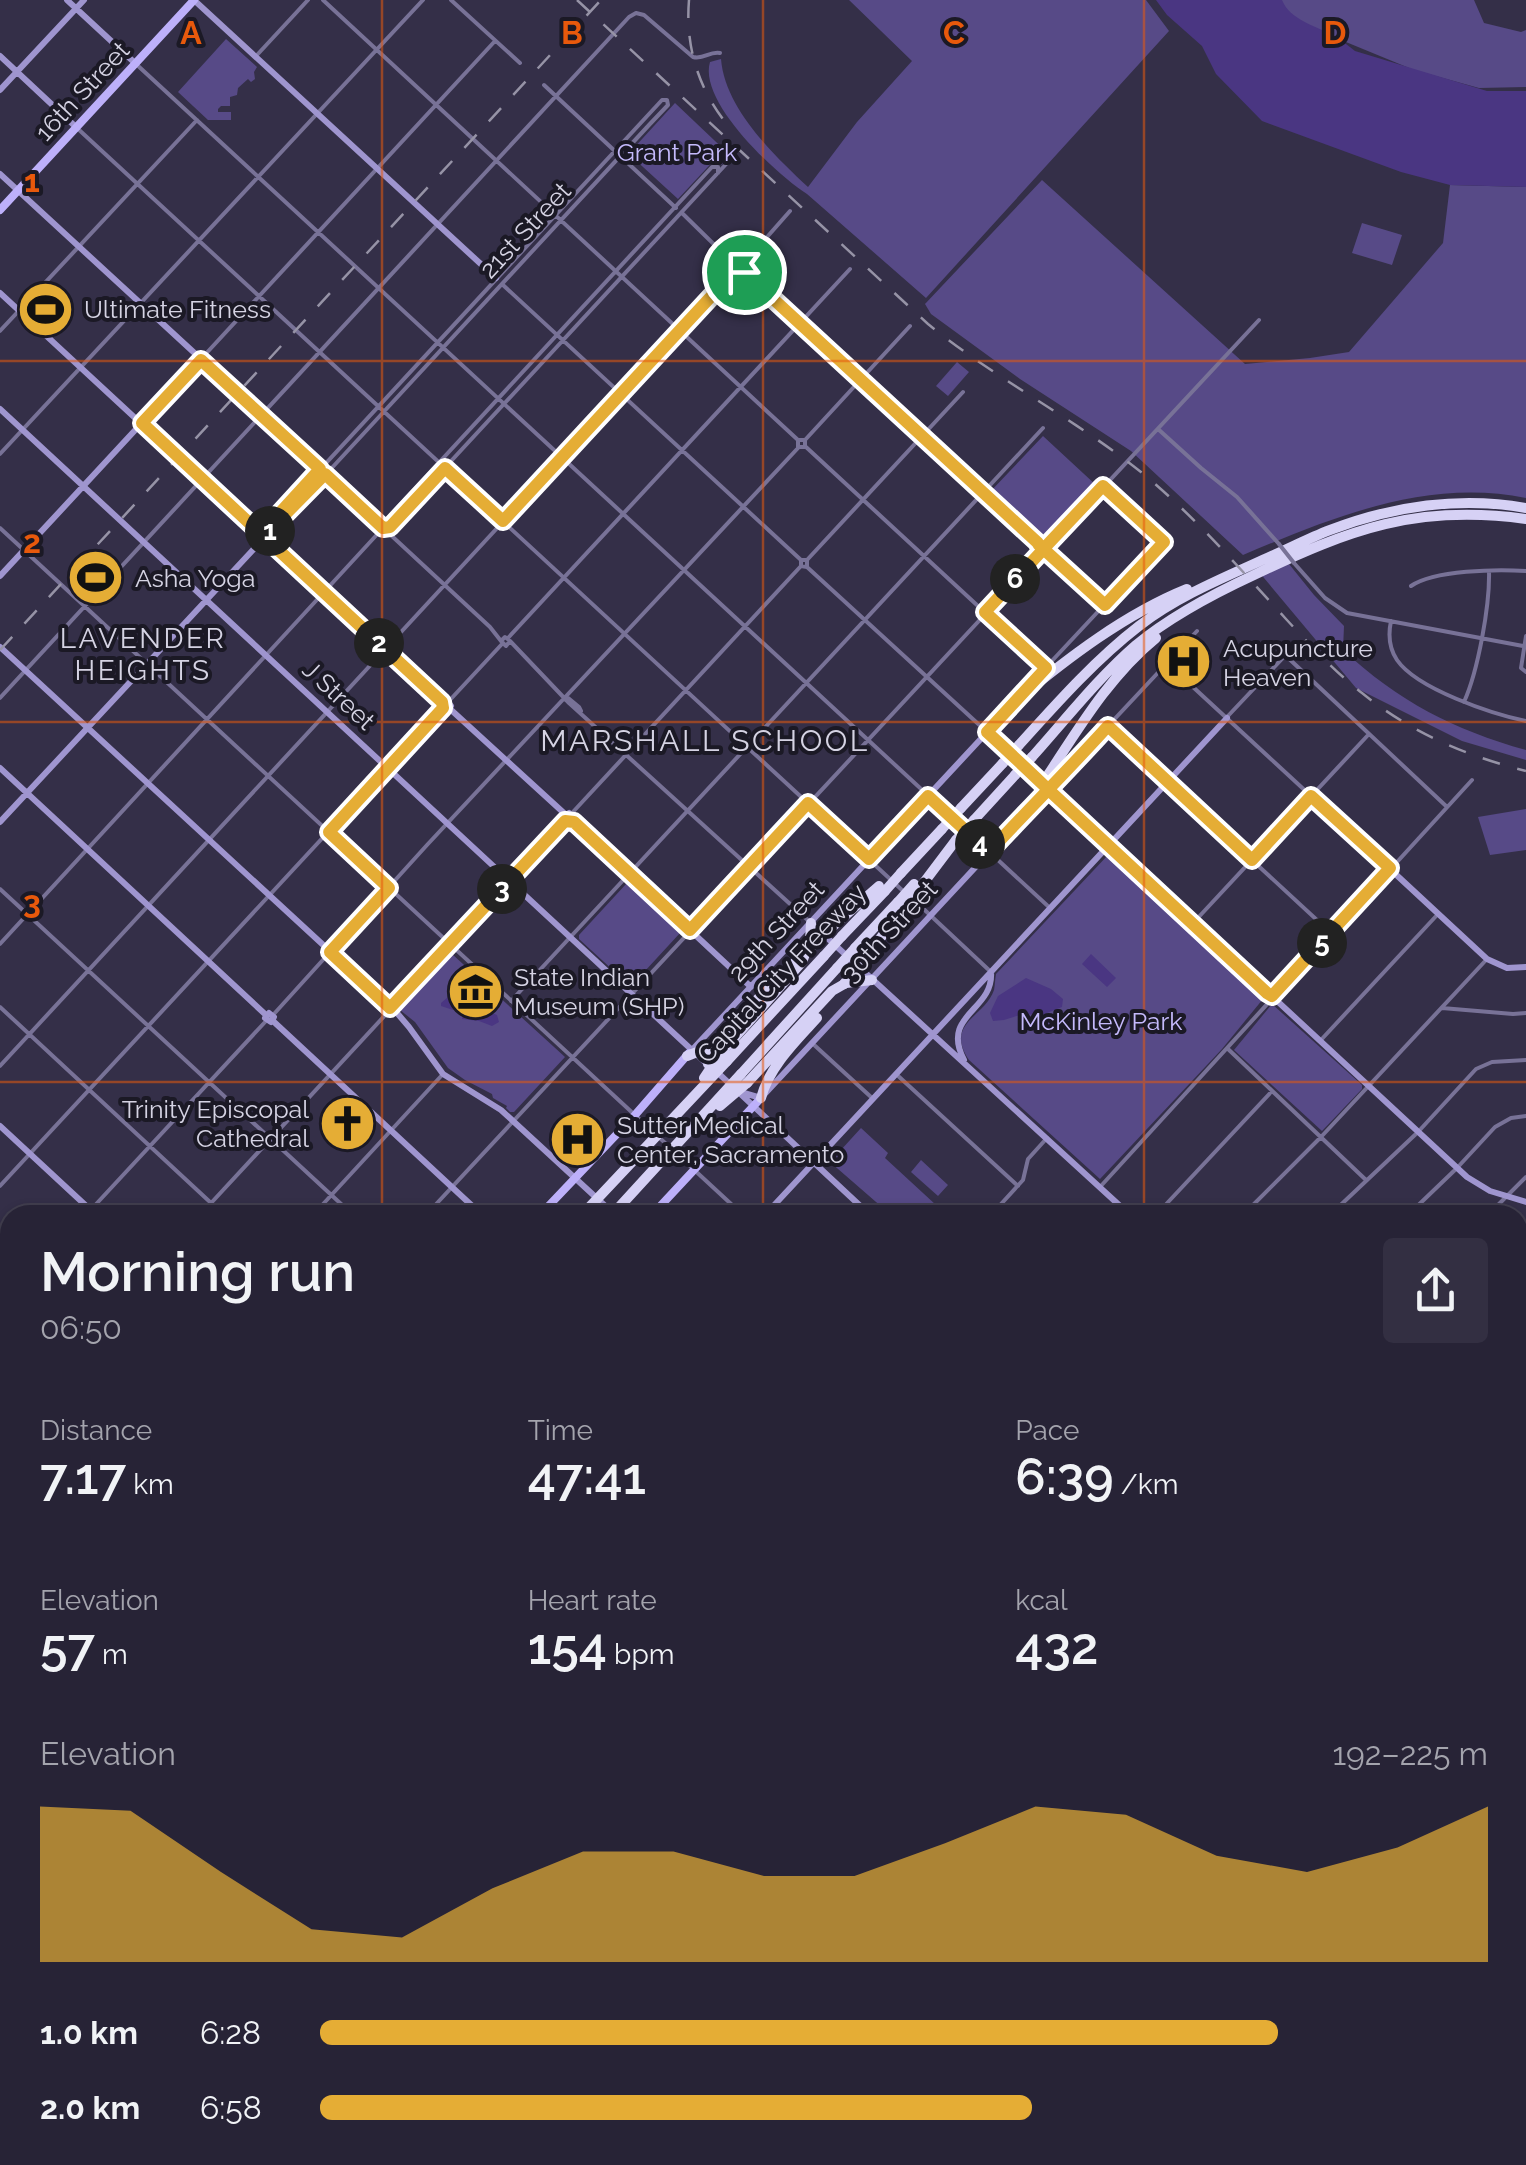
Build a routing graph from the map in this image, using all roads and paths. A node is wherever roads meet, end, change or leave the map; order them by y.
1 (67, 0) edge
2 (84, 0) edge
3 (194, 0) edge
4 (308, 0) edge
5 (322, 0) edge
6 (423, 0) edge
7 (451, 0) edge
8 (76, 8) junction
9 (496, 41) junction
10 (376, 49) junction
11 (720, 53) dead end
12 (0, 56) edge
13 (256, 57) junction
14 (520, 63) dead end
15 (139, 67) junction
16 (17, 72) junction
17 (544, 85) dead end
18 (0, 90) edge
19 (556, 97) junction
20 (436, 105) junction
21 (316, 113) junction
22 (644, 119) junction
23 (196, 120) junction
24 (650, 125) junction
25 (77, 128) junction
26 (614, 150) junction
27 (620, 156) junction
28 (497, 160) junction
29 (728, 162) dead end
30 (377, 169) junction
31 (718, 173) junction
32 (0, 174) edge
33 (258, 176) junction
34 (138, 184) junction
35 (18, 190) junction
36 (675, 207) junction
37 (0, 210) edge
38 (790, 210) dead end
39 (681, 212) junction
40 (556, 214) junction
41 (561, 220) junction
42 (441, 228) junction
43 (318, 232) junction
44 (198, 239) junction
45 (79, 247) junction
46 (739, 266) junction
47 (850, 269) dead end
48 (616, 271) junction
49 (622, 276) junction
50 (499, 281) junction
51 (379, 288) junction
52 (0, 292) edge
53 (260, 296) junction
54 (140, 303) junction
55 (22, 307) junction
56 (1259, 320) dead end
57 (800, 323) junction
58 (910, 326) dead end
59 (680, 330) junction
60 (0, 331) edge
61 (557, 335) junction
62 (563, 340) junction
63 (440, 345) junction
64 (320, 352) junction
65 (201, 360) junction
66 (81, 367) junction
67 (861, 379) junction
68 (741, 386) junction
69 (963, 392) dead end
70 (621, 394) junction
71 (498, 398) junction
72 (504, 404) junction
73 (378, 406) junction
74 (0, 409) edge
75 (384, 411) junction
76 (261, 415) junction
77 (142, 423) junction
78 (1043, 428) dead end
79 (1158, 428) junction
80 (23, 430) junction
81 (922, 436) junction
82 (802, 443) junction
83 (682, 450) junction
84 (0, 454) edge
85 (562, 457) junction
86 (439, 462) junction
87 (445, 468) junction
88 (325, 474) junction
89 (202, 479) junction
90 (1103, 486) junction
91 (84, 487) junction
92 (983, 492) junction
93 (863, 500) junction
94 (743, 507) junction
95 (1526, 508) edge
96 (622, 513) junction
97 (1526, 519) edge
98 (503, 521) junction
99 (0, 528) edge
100 (383, 528) junction
101 (262, 534) junction
102 (144, 542) junction
103 (24, 550) junction
104 (1041, 551) junction
105 (924, 556) junction
106 (804, 563) junction
107 (684, 570) junction
108 (1489, 570) junction
109 (1526, 571) edge
110 (0, 576) edge
111 (564, 577) junction
112 (1214, 581) junction
113 (1239, 582) junction
114 (444, 585) junction
115 (1411, 586) dead end
116 (324, 592) junction
117 (206, 600) junction
118 (1105, 605) junction
119 (85, 608) junction
120 (985, 612) junction
121 (865, 620) junction
122 (1391, 621) junction
123 (745, 626) junction
124 (1197, 631) dead end
125 (625, 634) junction
126 (1526, 636) edge
127 (1480, 638) junction
128 (505, 641) junction
129 (1296, 644) dead end
130 (1523, 646) junction
131 (0, 647) edge
132 (385, 648) junction
133 (266, 655) junction
134 (1285, 656) junction
135 (146, 663) junction
136 (1167, 663) junction
137 (1046, 668) junction
138 (26, 670) junction
139 (1526, 672) edge
140 (926, 676) junction
141 (806, 683) junction
142 (686, 690) junction
143 (566, 697) junction
144 (0, 698) edge
145 (1017, 700) junction
146 (1464, 702) junction
147 (446, 705) junction
148 (326, 711) junction
149 (1227, 718) junction
150 (207, 719) junction
151 (1526, 721) edge
152 (1108, 726) junction
153 (87, 727) junction
154 (987, 732) junction
155 (1369, 734) junction
156 (866, 739) junction
157 (747, 747) junction
158 (627, 754) junction
159 (507, 761) junction
160 (0, 768) edge
161 (388, 768) junction
162 (267, 776) junction
163 (1472, 780) dead end
164 (1168, 782) junction
165 (148, 784) junction
166 (1045, 787) junction
167 (26, 793) junction
168 (928, 796) junction
169 (1311, 796) junction
170 (808, 803) junction
171 (1447, 807) junction
172 (688, 810) junction
173 (568, 817) junction
174 (0, 822) edge
175 (448, 823) junction
176 (329, 832) junction
177 (208, 840) junction
178 (1108, 845) junction
179 (88, 849) junction
180 (989, 852) junction
181 (869, 859) junction
182 (1252, 860) junction
183 (749, 866) junction
184 (1390, 868) junction
185 (629, 874) junction
186 (510, 880) junction
187 (389, 888) junction
188 (882, 888) junction
189 (0, 889) edge
190 (270, 896) junction
191 (148, 905) junction
192 (900, 906) junction
193 (1050, 908) junction
194 (27, 914) junction
195 (1438, 914) junction
196 (930, 916) junction
197 (811, 923) junction
198 (1193, 924) junction
199 (690, 930) junction
200 (1331, 933) junction
201 (571, 937) junction
202 (0, 944) edge
203 (450, 944) junction
204 (330, 952) junction
205 (1487, 959) junction
206 (209, 961) junction
207 (1526, 968) edge
208 (88, 970) junction
209 (991, 972) junction
210 (872, 980) junction
211 (751, 987) junction
212 (632, 993) junction
213 (1272, 996) junction
214 (512, 1002) junction
215 (0, 1007) edge
216 (390, 1008) junction
217 (1442, 1008) junction
218 (1526, 1013) edge
219 (270, 1018) junction
220 (148, 1026) junction
221 (29, 1034) junction
222 (932, 1034) junction
223 (1320, 1041) junction
224 (812, 1043) junction
225 (1228, 1049) junction
226 (692, 1053) junction
227 (721, 1053) junction
228 (572, 1057) junction
229 (1526, 1060) edge
230 (708, 1064) junction
231 (0, 1066) edge
232 (971, 1069) junction
233 (330, 1073) junction
234 (443, 1074) junction
235 (896, 1074) junction
236 (744, 1078) junction
237 (209, 1082) junction
238 (1369, 1086) junction
239 (89, 1090) junction
240 (1272, 1091) junction
241 (873, 1098) junction
242 (758, 1102) junction
243 (635, 1115) junction
244 (1526, 1116) edge
245 (513, 1121) junction
246 (0, 1126) edge
247 (391, 1130) junction
248 (1418, 1132) junction
249 (1321, 1137) junction
250 (1047, 1138) junction
251 (270, 1139) junction
252 (150, 1147) junction
253 (30, 1154) junction
254 (814, 1162) junction
255 (1457, 1168) junction
256 (694, 1170) junction
257 (1526, 1177) edge
258 (575, 1178) junction
259 (1366, 1180) junction
260 (0, 1186) edge
261 (452, 1186) junction
262 (1018, 1186) junction
263 (1100, 1187) junction
264 (331, 1196) junction
265 (1507, 1197) junction
266 (1526, 1202) edge
267 (211, 1203) joint
268 (83, 1205) edge
269 (98, 1205) edge
270 (322, 1205) edge
271 (341, 1205) edge
272 (435, 1205) edge
273 (472, 1205) edge
274 (549, 1205) edge
275 (591, 1205) edge
276 (603, 1205) edge
277 (622, 1205) edge
278 (661, 1205) edge
279 (732, 1205) edge
280 (774, 1205) edge
281 (859, 1205) edge
282 (1002, 1205) edge
283 (1119, 1205) edge
284 (1165, 1205) edge
285 (1254, 1205) edge
286 (1340, 1205) edge
287 (1418, 1205) edge
288 (1499, 1205) edge

1 - 8 main road
2 - 8 main road
3 - 13 main road
3 - 15 main road, 16th Street
4 - 13 street
5 - 10 street
6 - 10 street
7 - 9 street
8 - 15 main road
8 - 16 main road
9 - 14 street
9 - 20 street
10 - 20 street
10 - 21 street
11 - 19 street
12 - 16 main road
13 - 21 main road
15 - 23 street
15 - 25 main road, 16th Street
16 - 18 main road
16 - 25 main road
17 - 19 street
19 - 26 street
19 - 28 street
20 - 28 street
20 - 30 street
21 - 30 main road
21 - 33 street
22 - 24 street
22 - 24 street, 21st Street
22 - 26 street, 21st Street
23 - 33 street
23 - 34 street
24 - 27 street, 21st Street
25 - 34 street
25 - 35 main road, 16th Street
26 - 27 street
26 - 40 street, 21st Street
27 - 36 street
27 - 41 street, 21st Street
28 - 40 street
28 - 42 street
29 - 31 street
30 - 42 main road
30 - 43 street
31 - 36 street
31 - 39 street
32 - 35 main road
33 - 43 street
33 - 44 street
34 - 44 street
34 - 45 street
35 - 37 main road, 16th Street
35 - 45 main road
36 - 39 street
36 - 48 street
38 - 46 street
39 - 46 street
39 - 49 street
40 - 41 street
40 - 50 street, 21st Street
41 - 48 street
41 - 50 street, 21st Street
42 - 50 main road
42 - 51 street
43 - 51 street
43 - 53 street
44 - 53 street
44 - 54 street
45 - 54 main road
45 - 55 street
46 - 57 street
46 - 59 street
47 - 57 street
48 - 49 street
48 - 61 street
49 - 59 street
49 - 62 street
50 - 61 street
50 - 63 street, 21st Street
51 - 63 street
51 - 64 street
52 - 55 main road
53 - 64 street
53 - 65 street
54 - 65 main road
54 - 66 street
55 - 60 street
55 - 66 main road
56 - 79 street
57 - 67 street
57 - 68 street
58 - 67 street
59 - 68 street
59 - 70 street
61 - 62 street
61 - 71 street
62 - 70 street
62 - 72 street
63 - 71 street
63 - 73 street, 21st Street
63 - 75 street, 21st Street
64 - 73 street
64 - 76 street
65 - 76 street
65 - 77 main road
66 - 77 main road
66 - 80 street
67 - 81 street
67 - 82 street
68 - 82 street
68 - 83 street
69 - 81 street
70 - 83 street
70 - 85 street
71 - 72 street
71 - 86 street
72 - 85 street
72 - 87 street
73 - 75 street
73 - 88 street, 21st Street
74 - 80 main road, J Street
75 - 86 street
75 - 88 street, 21st Street
76 - 88 street
76 - 89 street
77 - 89 main road
77 - 91 main road
78 - 92 street
79 - 90 street
79 - 122 street, bridge
80 - 84 street
80 - 91 main road, J Street
81 - 92 street
81 - 93 street
82 - 93 street
82 - 94 street
83 - 94 street
83 - 96 street
85 - 96 street
85 - 98 street
86 - 87 street
86 - 100 street
87 - 98 street
87 - 100 street
88 - 100 street
88 - 101 street, 21st Street
89 - 101 main road
89 - 102 street
90 - 104 street
90 - 118 street, 29th Street
91 - 102 main road, J Street
91 - 103 main road
92 - 104 street
92 - 105 street
93 - 105 street
93 - 106 street
94 - 106 street
94 - 107 street
95 - 112 highway, Capital City Freeway
96 - 107 street
96 - 111 street
97 - 113 highway, Capital City Freeway
98 - 111 street
98 - 114 street
99 - 103 street
100 - 114 street
100 - 116 street
101 - 116 main road
101 - 117 main road, 21st Street
102 - 117 main road, J Street
102 - 119 street
103 - 110 main road
103 - 119 street
104 - 118 street
104 - 120 street
105 - 120 street
105 - 121 street
106 - 121 street
106 - 123 street
107 - 123 street
107 - 125 street
108 - 109 street
108 - 115 street
108 - 127 street
111 - 125 street
111 - 128 street
112 - 145 highway
112 - 188 highway, Capital City Freeway, bridge
113 - 166 highway
113 - 192 highway, Capital City Freeway, bridge
114 - 128 street
114 - 132 street
116 - 132 main road
116 - 133 street
117 - 133 main road, J Street
117 - 135 main road, 21st Street
118 - 137 street, 29th Street
119 - 135 street
119 - 138 street
120 - 137 street
120 - 140 street
121 - 140 street
121 - 141 street
122 - 127 street
122 - 146 street
123 - 141 street
123 - 142 street
124 - 136 street
125 - 142 street
125 - 143 street
126 - 130 street
127 - 130 street
127 - 146 street
128 - 143 street
128 - 147 street
129 - 134 street
130 - 139 street
131 - 138 main road
132 - 147 main road
132 - 148 street
133 - 148 main road, J Street
133 - 150 street
134 - 149 street
134 - 155 street
135 - 150 street
135 - 153 main road, 21st Street
136 - 149 street
136 - 152 street
137 - 145 street, 29th Street
138 - 144 street
138 - 153 main road
140 - 154 street
140 - 156 street
141 - 156 street
141 - 157 street
142 - 157 street
142 - 158 street
143 - 158 street
143 - 159 street
145 - 154 main road, 29th Street
146 - 151 street
147 - 159 main road
147 - 161 street
148 - 161 main road, J Street
148 - 162 street
149 - 164 main road
149 - 169 street
150 - 162 street
150 - 165 street
152 - 164 street
152 - 166 street
153 - 165 main road
153 - 167 main road, 21st Street
154 - 166 main road
154 - 168 main road, 29th Street
155 - 169 street
155 - 171 street
156 - 168 street
156 - 170 street
157 - 170 street
157 - 172 street
158 - 172 street
158 - 173 street
159 - 173 main road
159 - 175 street
160 - 167 main road
161 - 175 main road, J Street
161 - 176 street
162 - 176 street
162 - 177 street
163 - 171 street
164 - 178 main road
164 - 182 street
165 - 177 main road
165 - 179 street
166 - 178 main road
166 - 180 main road, 30th Street
167 - 174 main road, 21st Street
167 - 179 main road
168 - 180 street
168 - 181 main road, 29th Street
169 - 182 street
169 - 184 street
170 - 181 street
170 - 183 street
171 - 184 street
172 - 183 street
172 - 185 street
173 - 185 main road
173 - 186 street
175 - 186 main road, J Street
175 - 187 street
176 - 187 street
176 - 190 street
177 - 190 main road
177 - 191 street
178 - 193 main road
178 - 198 main road
179 - 191 main road
179 - 194 street
180 - 193 street
180 - 196 main road, 30th Street
181 - 196 street
181 - 197 main road, 29th Street
182 - 198 street
182 - 200 street
183 - 197 street
183 - 199 street
184 - 195 main road
184 - 200 street
185 - 199 main road
185 - 201 street
186 - 201 main road, J Street
186 - 203 street
187 - 203 street
187 - 204 street
188 - 227 highway, Capital City Freeway, bridge
188 - 227 highway, bridge
189 - 194 street
190 - 204 main road
190 - 206 street
191 - 206 main road
191 - 208 street
192 - 236 highway, Capital City Freeway, bridge
192 - 242 highway, bridge
193 - 209 main road
194 - 202 street
194 - 208 street
195 - 205 main road
195 - 223 street
196 - 209 street
196 - 210 main road, 30th Street
197 - 210 main road
197 - 211 main road, 29th Street
197 - 227 highway
198 - 213 main road
199 - 211 main road
199 - 212 street
200 - 213 street
201 - 212 main road, J Street
201 - 214 street
203 - 214 street
203 - 216 street
204 - 216 main road
204 - 219 street
205 - 207 main road
205 - 217 street
206 - 219 main road
206 - 220 street
208 - 220 street
208 - 221 street
209 - 222 main road
209 - 232 main road
210 - 222 main road
210 - 224 main road, 30th Street
210 - 236 highway
211 - 226 main road, 29th Street
212 - 226 main road, J Street
212 - 228 street
213 - 223 main road
213 - 225 street
214 - 228 street
215 - 221 street
216 - 233 street
216 - 234 main road
217 - 218 street
217 - 238 street
219 - 233 main road
219 - 237 street
220 - 237 street
220 - 239 street
221 - 231 street
221 - 239 street
222 - 232 main road
222 - 235 main road
223 - 238 main road
224 - 241 street
224 - 242 main road, 30th Street
225 - 240 street
225 - 263 street
226 - 227 highway
226 - 230 main road, J Street
226 - 243 main road, 29th Street
227 - 230 highway
227 - 275 highway, bridge
228 - 243 street
228 - 245 street
229 - 248 street
230 - 242 main road, J Street
232 - 250 main road
233 - 247 main road
233 - 251 street
234 - 245 main road
234 - 247 street
235 - 241 main road
235 - 262 street
236 - 277 highway, bridge
237 - 251 street
237 - 252 street
238 - 248 main road
238 - 249 street
239 - 252 street
239 - 253 street
240 - 249 street
240 - 284 street
241 - 254 main road
242 - 254 main road
242 - 256 main road, 30th Street
243 - 256 street
243 - 258 main road, 29th Street
244 - 255 street
245 - 258 main road
245 - 261 street
246 - 253 main road
247 - 261 main road
247 - 264 street
248 - 255 main road
248 - 259 street
249 - 259 street
249 - 285 street
250 - 262 street
250 - 263 main road
251 - 264 street
251 - 267 street
252 - 267 street
252 - 269 street
253 - 260 street
253 - 268 main road
254 - 280 main road
254 - 281 main road
255 - 265 main road
255 - 287 street
256 - 278 main road, 30th Street
256 - 279 street
257 - 265 street
258 - 274 main road, 29th Street
258 - 276 main road
259 - 286 street
261 - 272 street
261 - 273 main road
262 - 282 street
263 - 283 main road
264 - 270 street
264 - 271 street
265 - 266 main road
265 - 288 street

